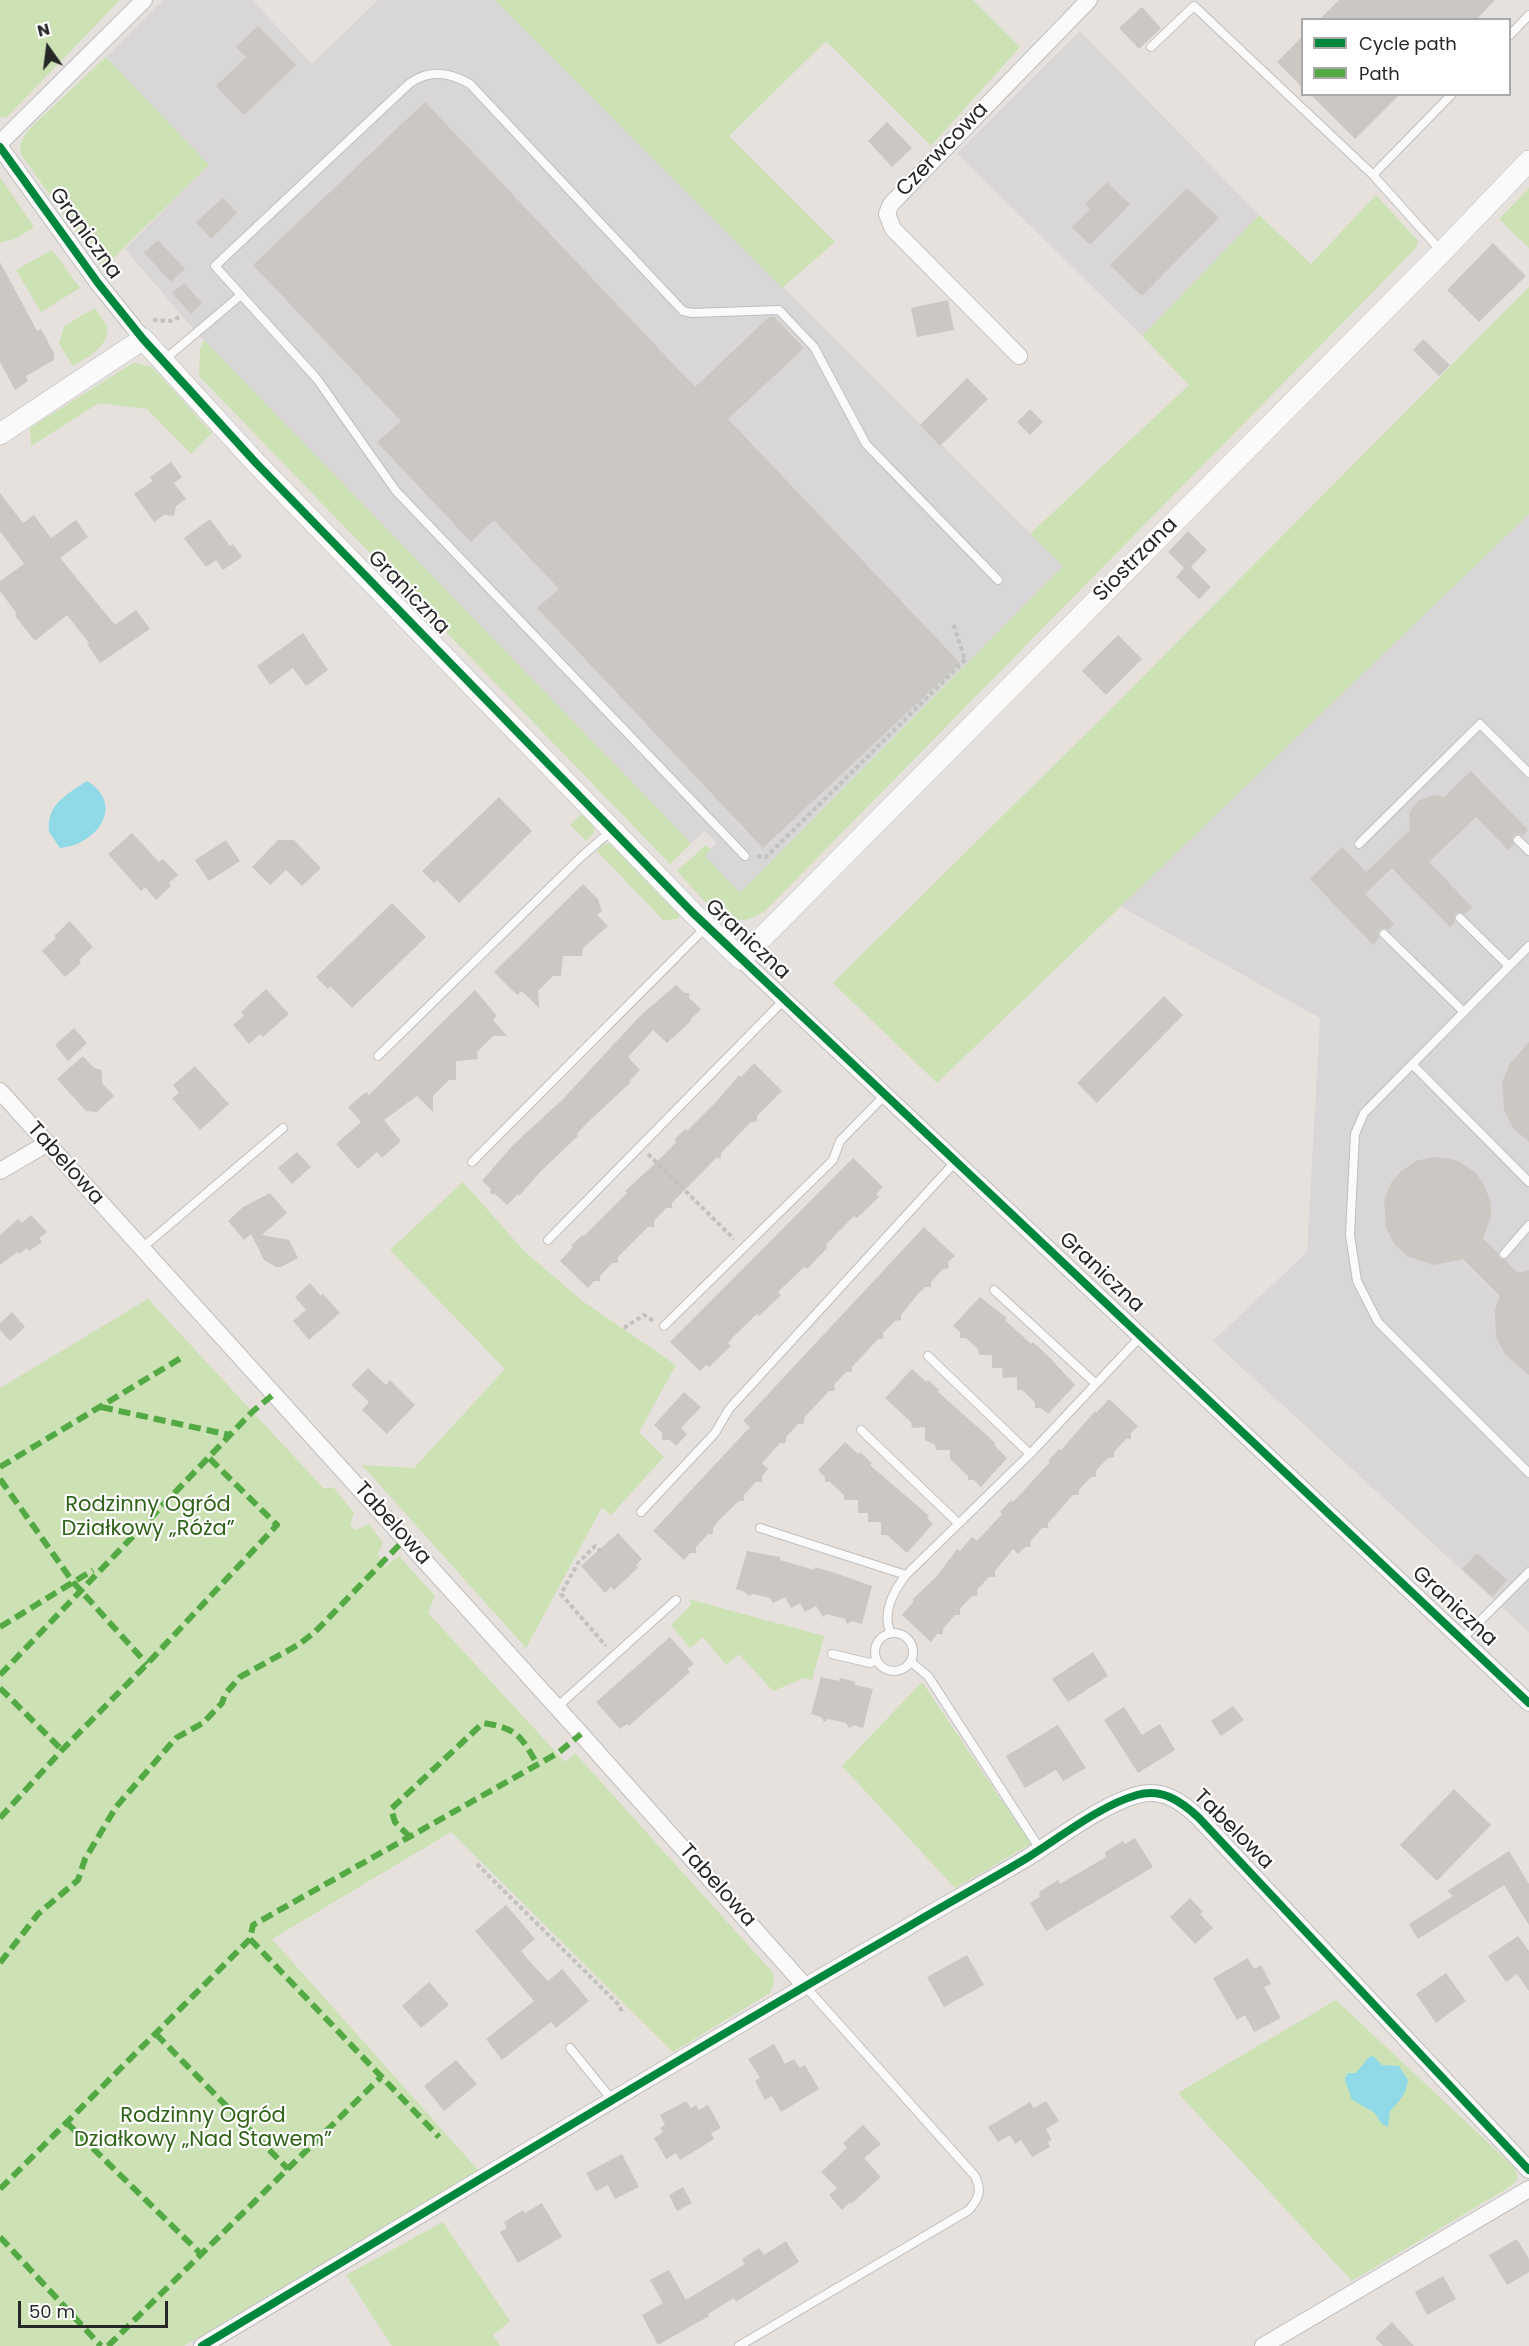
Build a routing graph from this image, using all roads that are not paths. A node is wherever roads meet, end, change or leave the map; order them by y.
1 (144, 0) edge
2 (1089, 0) edge
3 (1198, 3) edge
4 (1529, 15) edge
5 (1511, 33) edge
6 (1151, 47) dead end
7 (1450, 96) edge
8 (0, 145) edge
9 (1529, 161) edge
10 (1373, 175) junction
11 (1442, 252) junction
12 (241, 294) junction
13 (145, 329) junction
14 (1019, 356) dead end
15 (163, 360) junction
16 (0, 434) edge
17 (998, 580) dead end
18 (1529, 773) edge
19 (612, 830) junction
20 (1518, 840) dead end
21 (1359, 844) dead end
22 (1529, 851) edge
23 (745, 856) road end
24 (1460, 918) dead end
25 (706, 927) junction
26 (1384, 934) dead end
27 (1529, 946) edge
28 (741, 958) junction
29 (1509, 966) junction
30 (784, 1000) junction
31 (1464, 1012) junction
32 (378, 1056) dead end
33 (1412, 1064) junction
34 (0, 1091) edge
35 (885, 1095) junction
36 (283, 1128) dead end
37 (46, 1144) junction
38 (956, 1161) junction
39 (472, 1162) dead end
40 (0, 1171) edge
41 (1529, 1182) edge
42 (1529, 1225) edge
43 (548, 1240) dead end
44 (142, 1248) junction
45 (1504, 1254) dead end
46 (994, 1290) dead end
47 (664, 1326) road end
48 (1141, 1336) junction
49 (928, 1356) dead end
50 (1095, 1383) junction
51 (861, 1430) dead end
52 (1030, 1454) junction
53 (1529, 1473) edge
54 (641, 1512) dead end
55 (958, 1523) junction
56 (760, 1528) dead end
57 (1529, 1572) edge
58 (906, 1575) junction
59 (676, 1600) dead end
60 (891, 1633) junction
61 (1462, 1639) junction
62 (832, 1654) dead end
63 (877, 1660) junction
64 (911, 1662) junction
65 (1529, 1703) edge
66 (557, 1707) junction
67 (1040, 1849) junction
68 (806, 1986) junction
69 (570, 2048) dead end
70 (613, 2101) junction
71 (1529, 2170) edge
72 (1529, 2189) edge
73 (202, 2346) edge
74 (739, 2346) edge
75 (1263, 2346) edge

1 - 8 street
2 - 14 street, Czerwcowa
3 - 6 lane
3 - 10 lane
4 - 5 lane
7 - 10 lane
8 - 13 street, Graniczna
9 - 11 street, Siostrzana
10 - 11 lane
11 - 28 street, Siostrzana
12 - 15 lane
12 - 17 lane
12 - 23 lane
13 - 15 street, Graniczna
13 - 16 street
15 - 19 street, Graniczna
18 - 21 lane
19 - 25 street, Graniczna
19 - 32 lane
20 - 22 lane
24 - 29 lane
25 - 28 street, Graniczna
25 - 39 lane
26 - 31 lane
27 - 29 lane
28 - 30 street, Graniczna
29 - 31 lane
30 - 35 street, Graniczna
30 - 43 lane
31 - 33 lane
33 - 41 lane
33 - 53 lane
34 - 37 street, Tabelowa
35 - 38 street, Graniczna
35 - 47 lane
36 - 44 lane
37 - 40 street
37 - 44 street, Tabelowa
38 - 48 street, Graniczna
38 - 54 lane
42 - 45 lane
44 - 66 street, Tabelowa
46 - 50 lane
48 - 50 lane
48 - 61 street, Graniczna
49 - 52 lane
50 - 52 lane
51 - 55 lane
52 - 55 lane
55 - 58 lane
56 - 58 lane
57 - 61 lane
58 - 60 lane
59 - 66 lane
60 - 63 lane
60 - 64 lane
61 - 65 street, Graniczna
62 - 63 lane
63 - 64 lane
64 - 67 lane
66 - 68 street, Tabelowa
67 - 68 street, Tabelowa
67 - 71 street, Tabelowa
68 - 70 street
68 - 74 lane
69 - 70 lane
70 - 73 street
72 - 75 street

